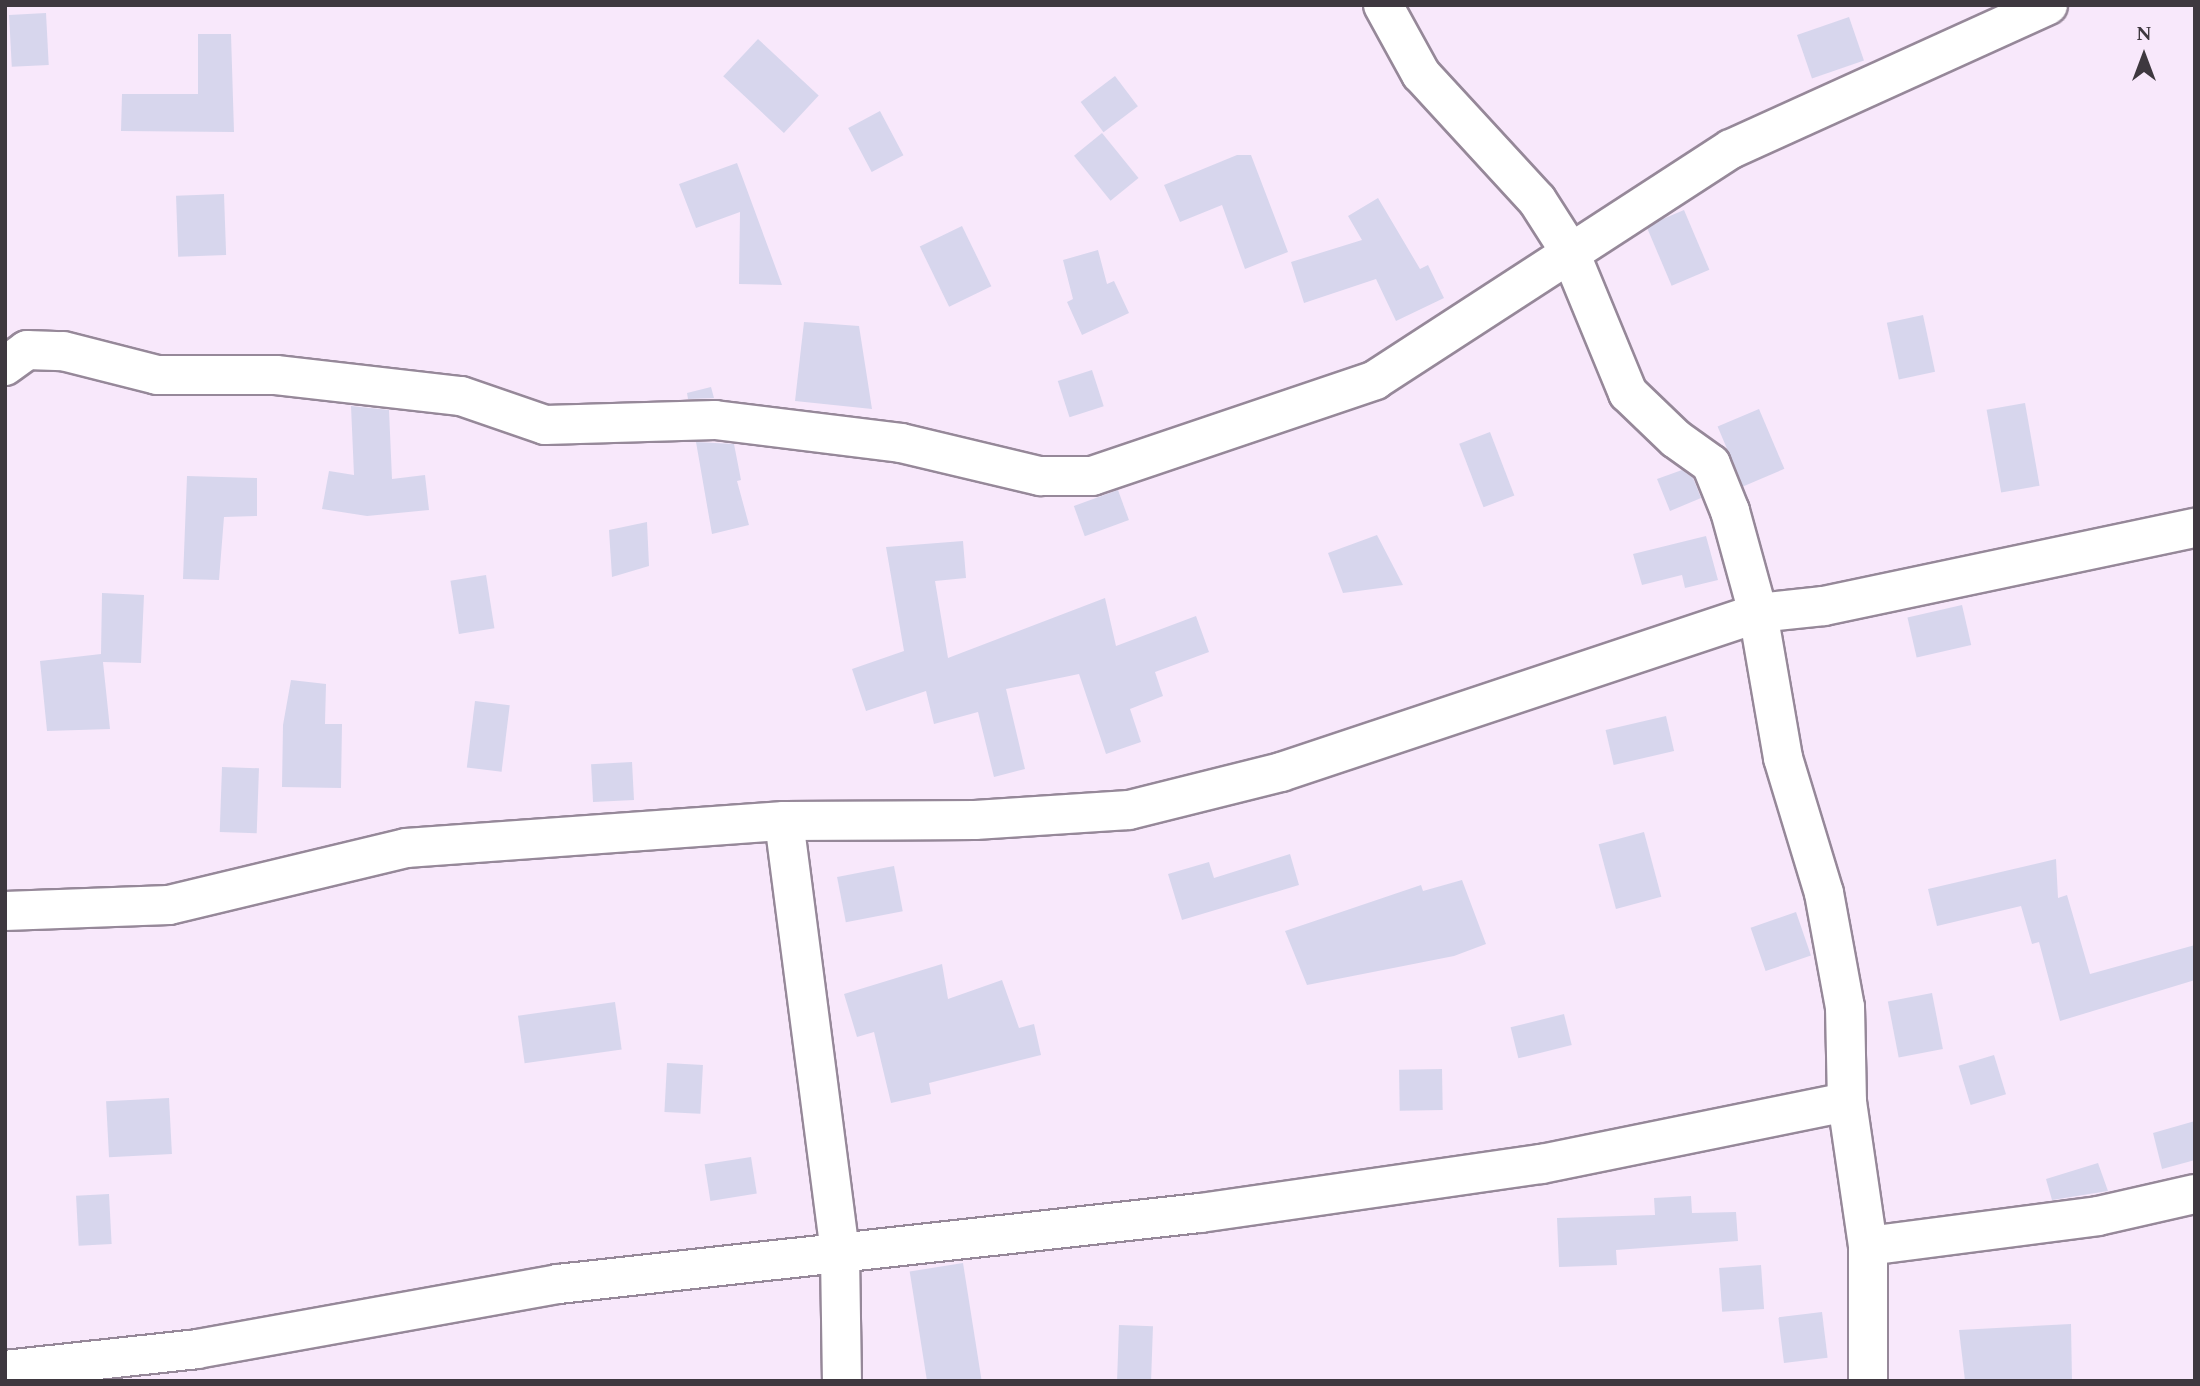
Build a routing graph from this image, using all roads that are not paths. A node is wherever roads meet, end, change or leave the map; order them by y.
1 (1383, 5) edge
2 (2048, 5) edge
3 (1569, 250) junction
4 (5, 366) edge
5 (2195, 528) edge
6 (1758, 613) junction
7 (783, 821) junction
8 (5, 911) edge
9 (1847, 1102) junction
10 (2195, 1194) edge
11 (1868, 1246) junction
12 (840, 1255) junction
13 (5, 1370) edge
14 (842, 1381) edge
15 (1868, 1381) edge

1 - 3 street
2 - 3 street
3 - 4 street
3 - 6 street
5 - 6 street
6 - 7 street
6 - 9 street
7 - 8 street
7 - 12 street
9 - 11 street
9 - 12 street
10 - 11 street
11 - 15 street
12 - 13 street
12 - 14 street

